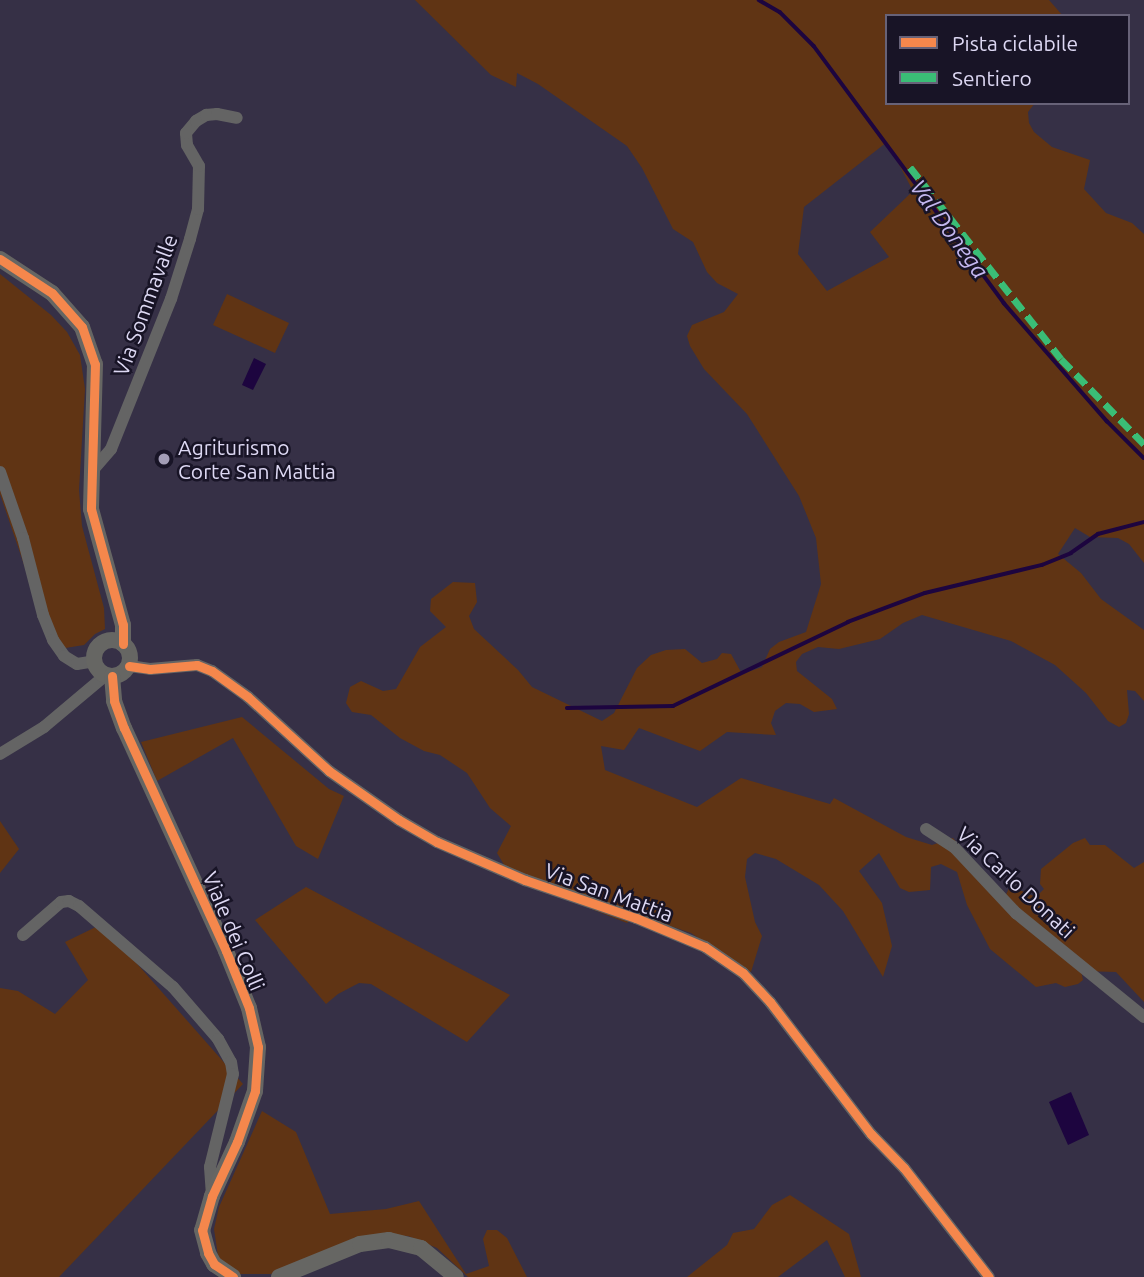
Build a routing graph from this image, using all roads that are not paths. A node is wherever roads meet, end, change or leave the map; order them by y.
1 (237, 118) dead end
2 (0, 259) edge
3 (92, 471) junction
4 (0, 472) edge
5 (123, 644) junction
6 (95, 661) junction
7 (129, 666) junction
8 (109, 675) junction
9 (0, 754) edge
10 (926, 829) dead end
11 (23, 936) dead end
12 (1144, 1017) edge
13 (212, 1196) junction
14 (288, 1276) edge
15 (233, 1277) edge
16 (456, 1277) edge
17 (989, 1277) edge

1 - 3 street, Via Sommavalle
2 - 3 street
3 - 5 street
4 - 6 street
5 - 6 street
5 - 7 street
6 - 8 street
7 - 8 street
7 - 17 street, Via San Mattia
8 - 9 street
8 - 13 street, Viale dei Colli
10 - 12 street, Via Carlo Donati
11 - 13 street, Viale dei Colli
13 - 15 street, Viale dei Colli
14 - 16 street

